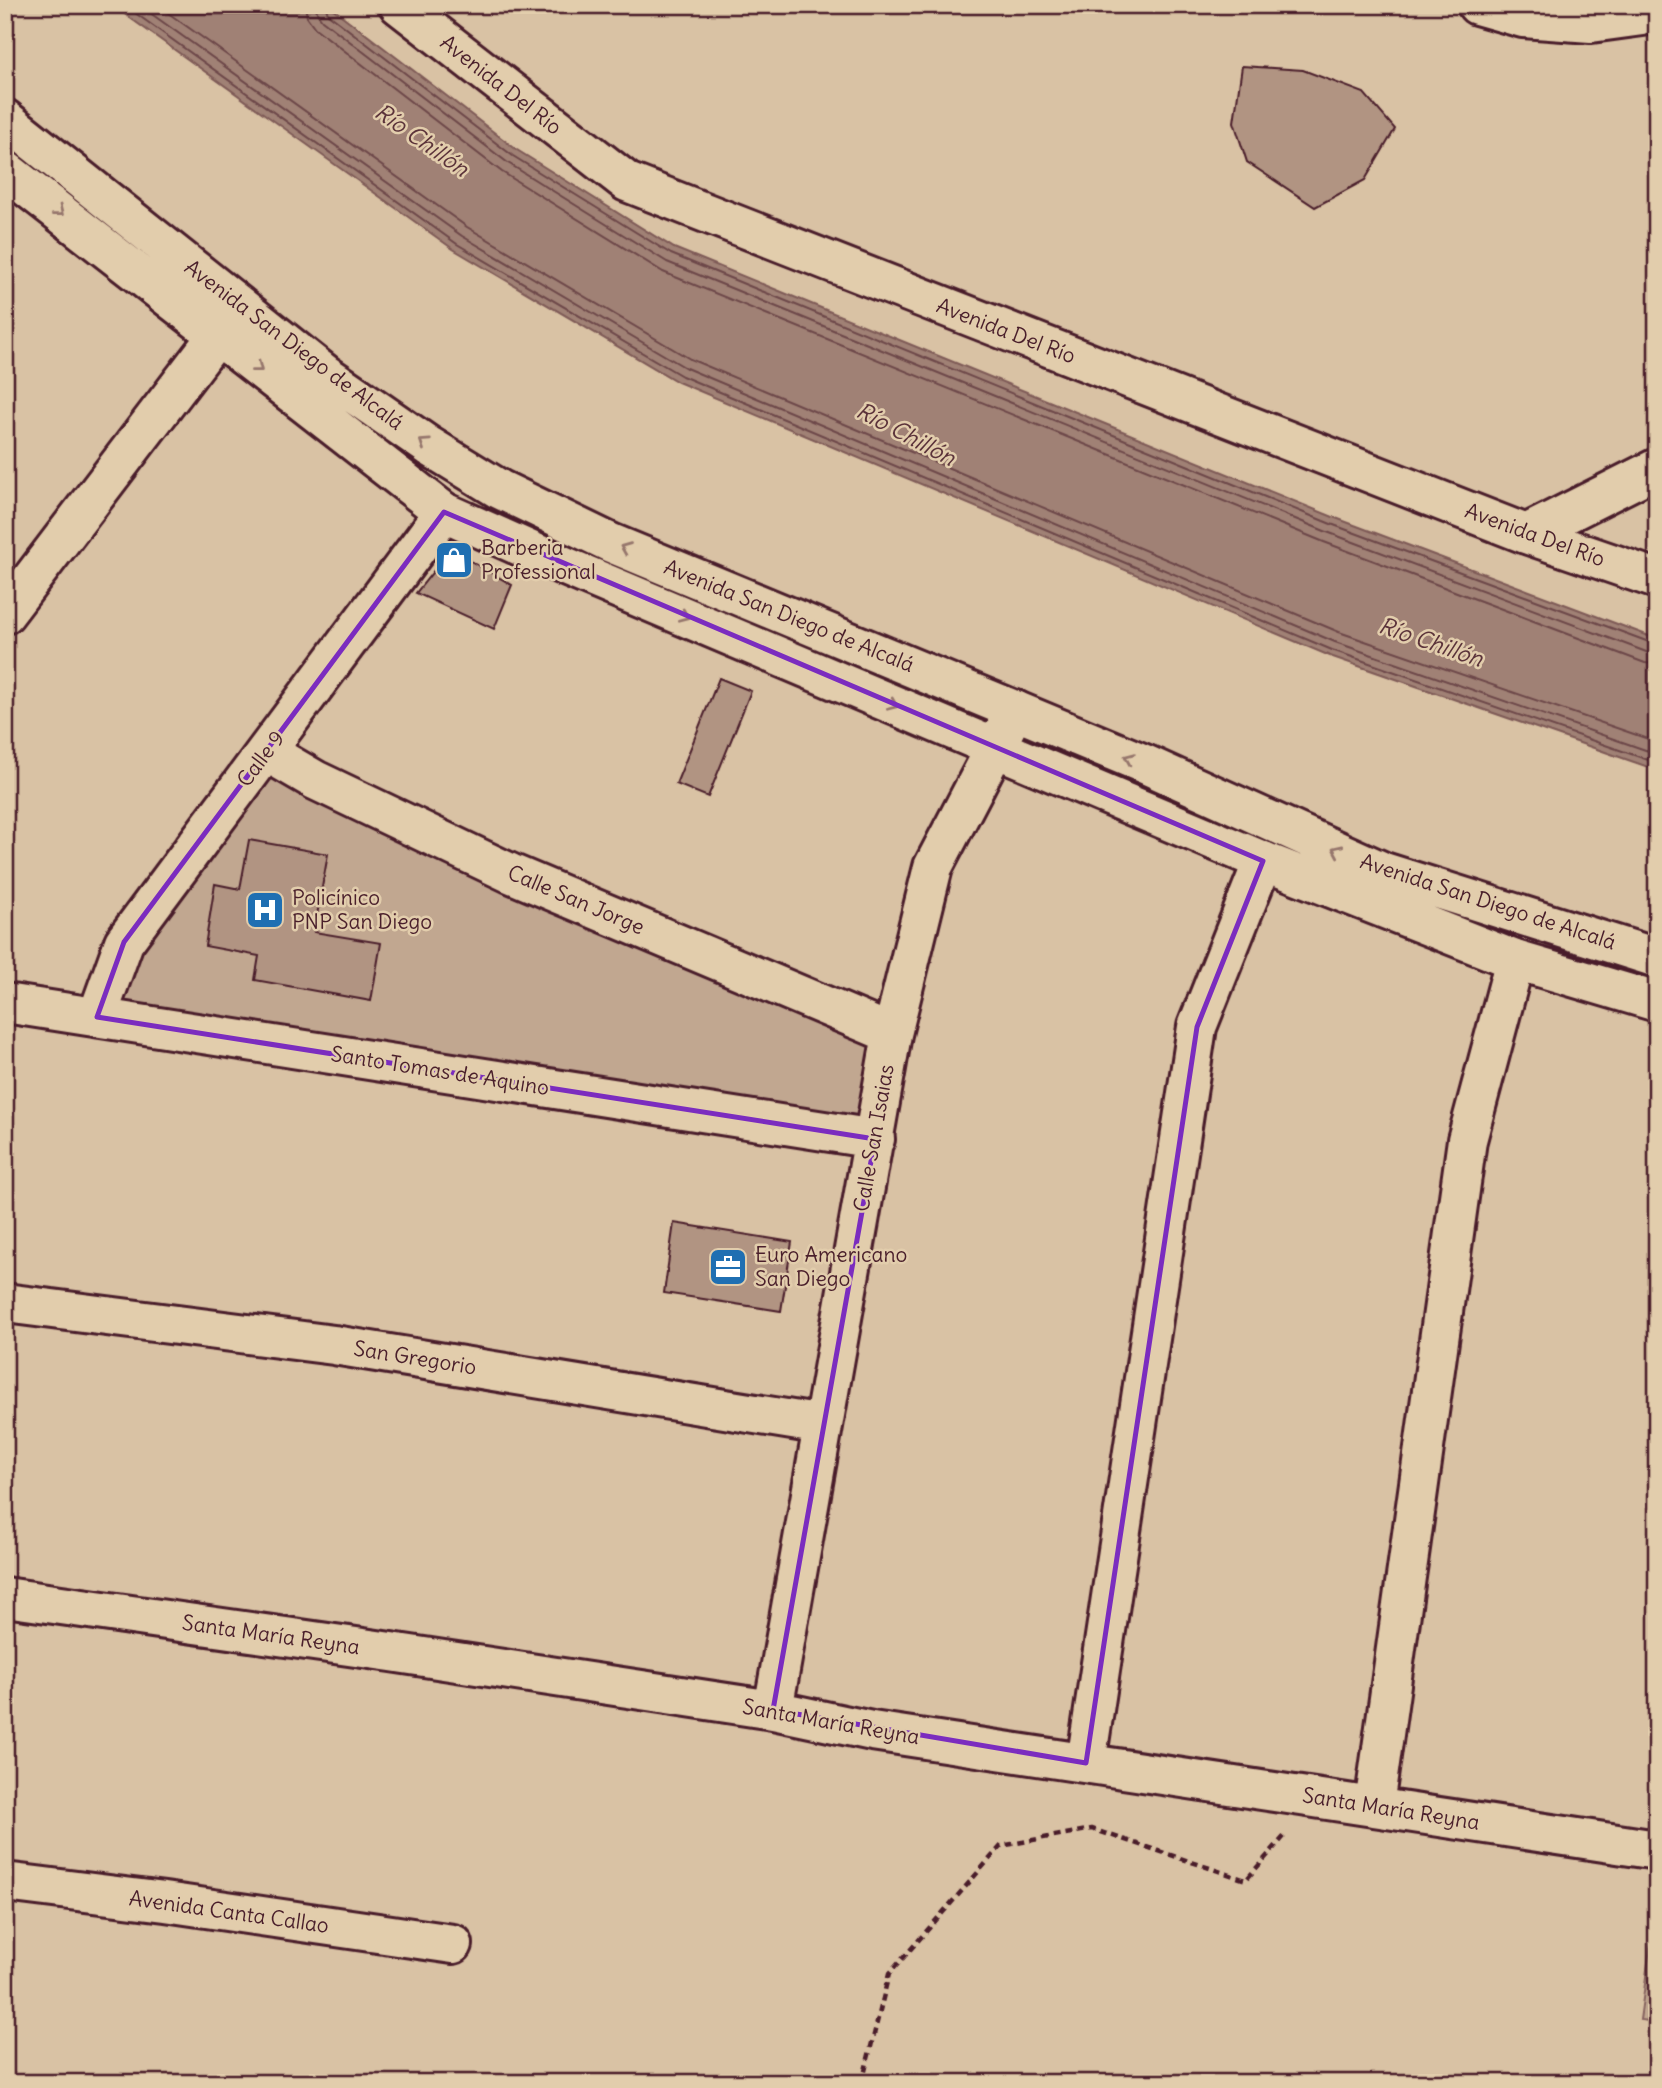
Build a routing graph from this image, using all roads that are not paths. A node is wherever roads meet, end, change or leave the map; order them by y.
1 (399, 5) edge
2 (1477, 5) edge
3 (1657, 14) edge
4 (5, 119) edge
5 (5, 170) edge
6 (217, 336) junction
7 (1657, 468) edge
8 (444, 512) junction
9 (1526, 534) junction
10 (1657, 579) edge
11 (5, 614) edge
12 (1015, 710) junction
13 (994, 747) junction
14 (267, 752) junction
15 (1263, 861) junction
16 (1657, 958) edge
17 (1516, 960) junction
18 (1657, 1002) edge
19 (5, 1003) edge
20 (97, 1017) junction
21 (892, 1034) junction
22 (874, 1139) junction
23 (5, 1303) edge
24 (823, 1425) junction
25 (5, 1597) edge
26 (772, 1710) junction
27 (1086, 1763) junction
28 (1374, 1806) junction
29 (1657, 1850) edge
30 (5, 1882) edge
31 (453, 1944) dead end

1 - 9 street, Avenida Del Río
2 - 3 street
12 -> 4 street, Avenida San Diego de Alcalá
5 -> 6 street, Avenida San Diego de Alcalá
6 -> 8 street, Avenida San Diego de Alcalá
6 - 11 street
7 - 9 street
8 -> 13 street, Avenida San Diego de Alcalá
8 - 14 street, Calle 9
9 - 10 street, Avenida Del Río
12 - 13 street, Calle San Isaias
16 -> 12 street, Avenida San Diego de Alcalá
13 - 15 street, Avenida San Diego de Alcalá
13 - 21 street, Calle San Isaias
14 - 20 street, Calle 9
14 - 21 street, Calle San Jorge
15 - 17 street, Avenida San Diego de Alcalá
15 - 27 street
17 - 18 street, Avenida San Diego de Alcalá
17 - 28 street
19 - 20 street, Santo Tomas de Aquino
20 - 22 street, Santo Tomas de Aquino
21 - 22 street, Calle San Isaias
22 - 24 street, Calle San Isaias
23 - 24 street, San Gregorio
24 - 26 street, Calle San Isaias
25 - 26 street, Santa María Reyna
26 - 27 street, Santa María Reyna
27 - 28 street, Santa María Reyna
28 - 29 street, Santa María Reyna
30 - 31 street, Avenida Canta Callao

